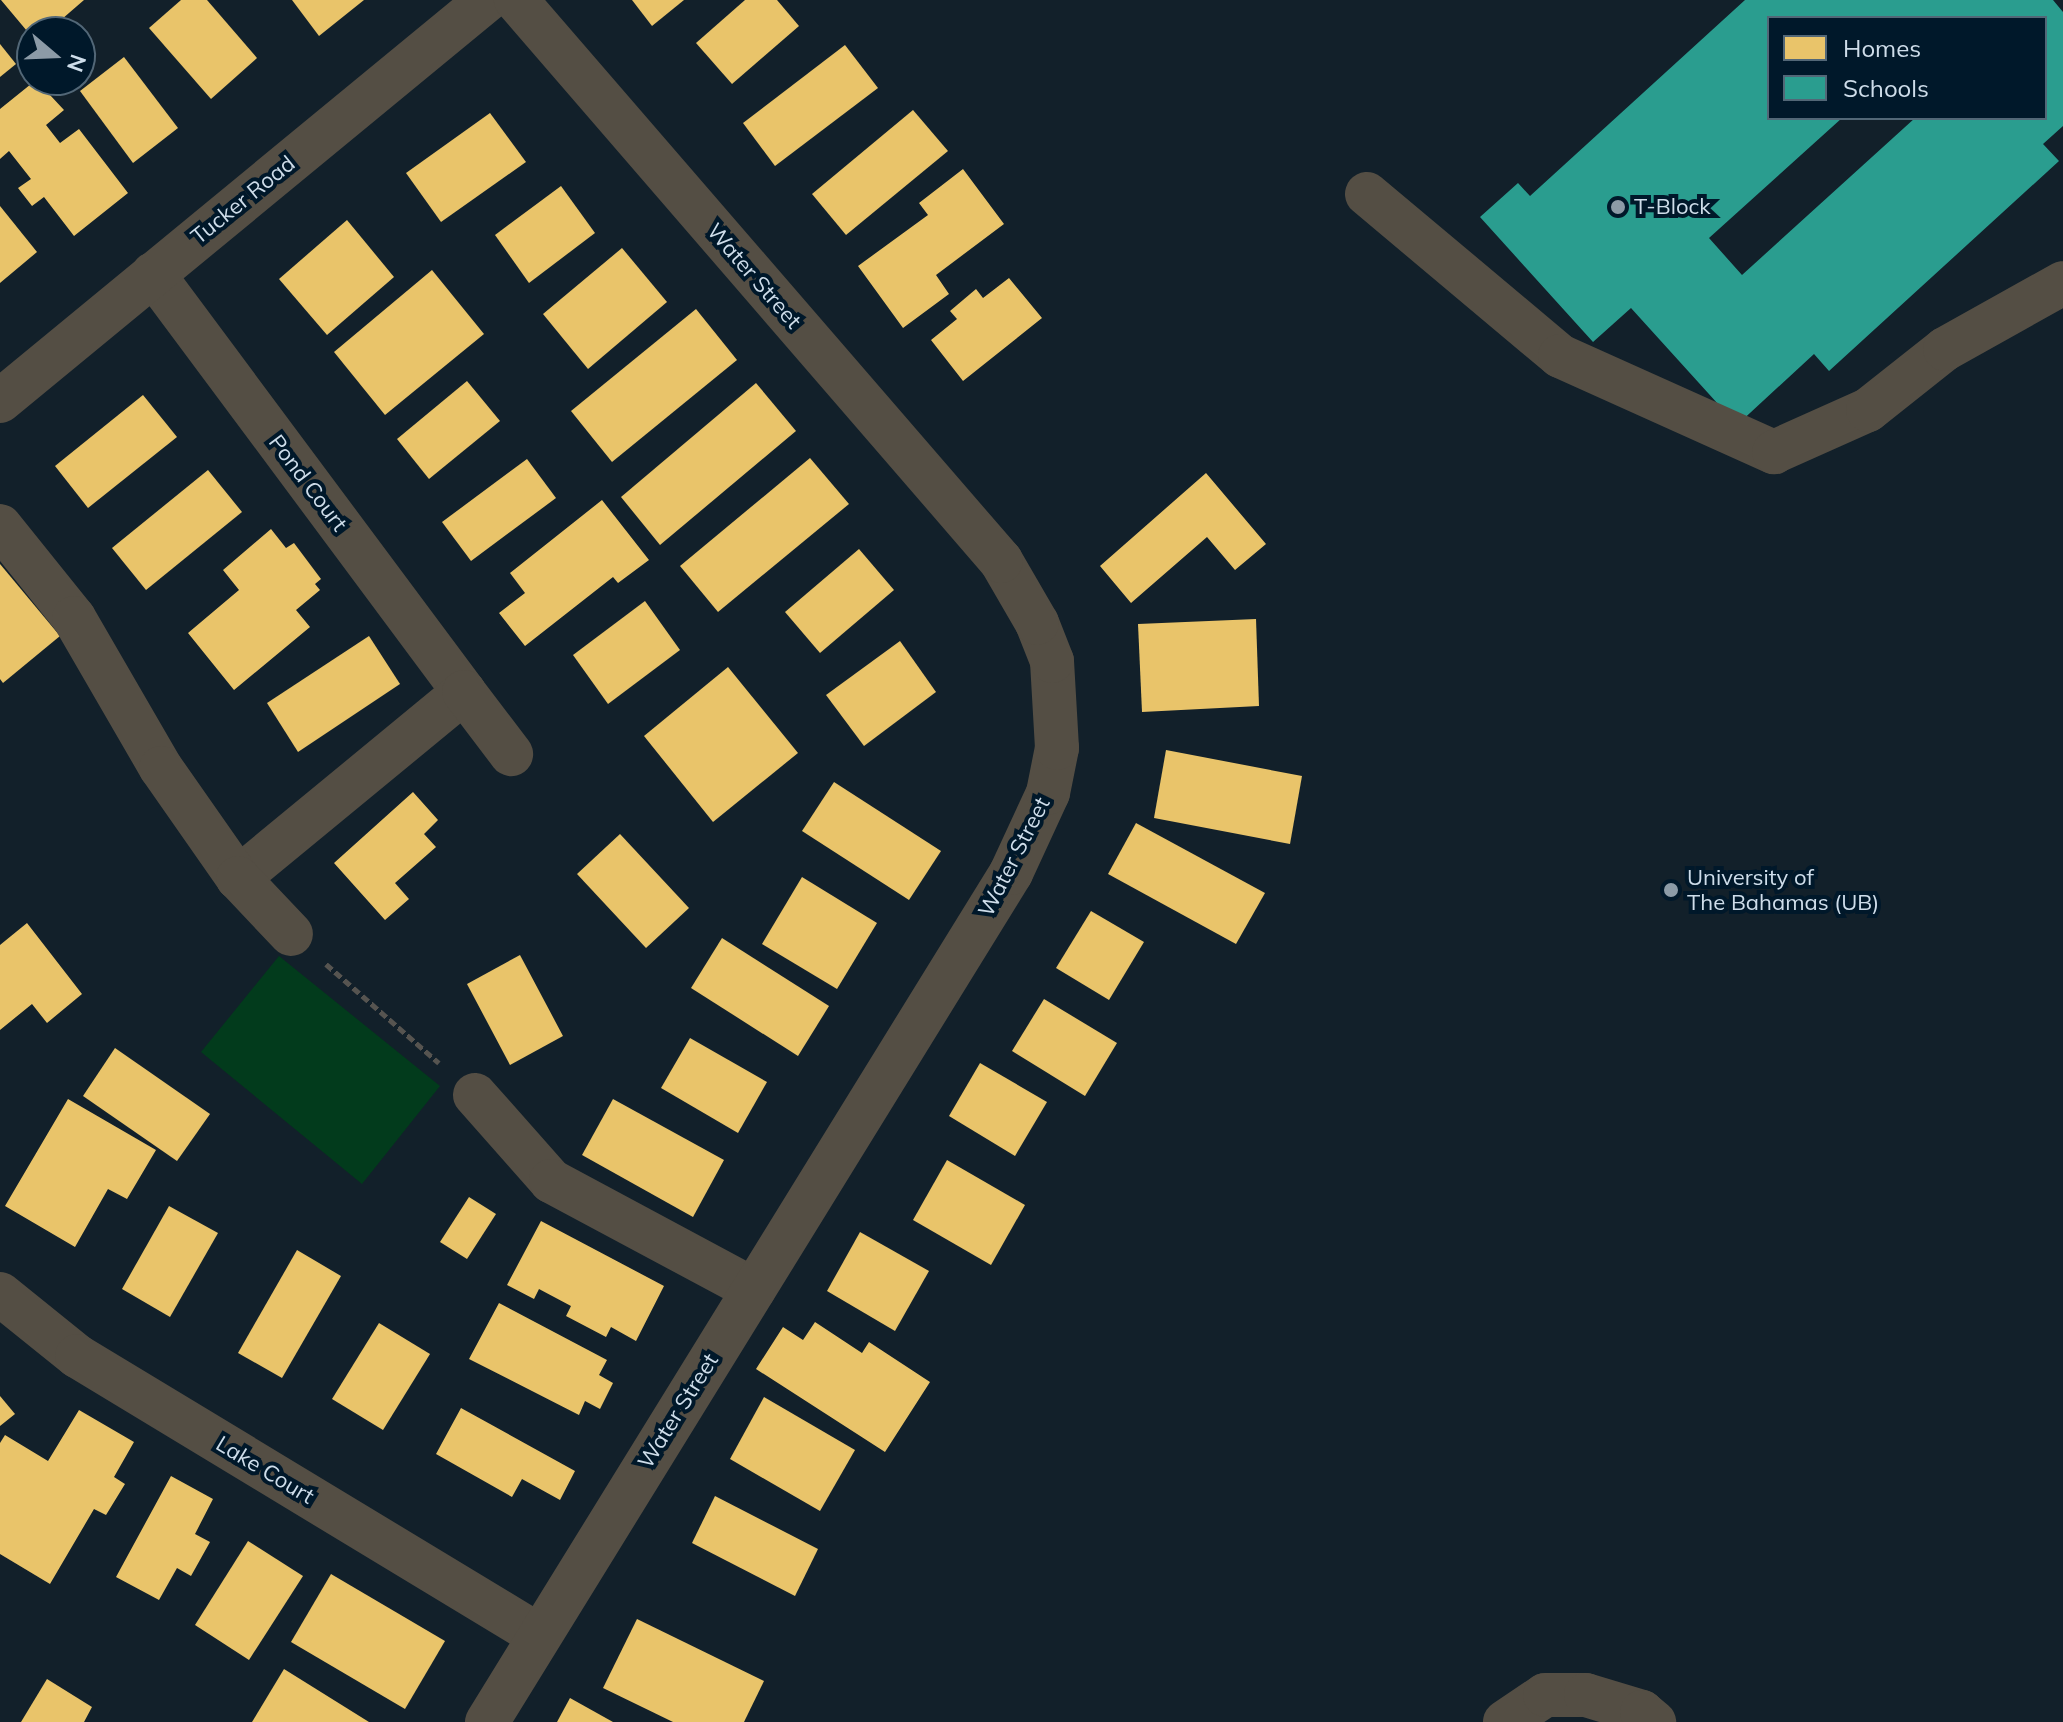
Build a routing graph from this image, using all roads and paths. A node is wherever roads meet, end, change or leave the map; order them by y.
1 (487, 0) edge
2 (516, 0) edge
3 (1367, 194) dead end
4 (153, 274) junction
5 (2063, 283) edge
6 (0, 401) edge
7 (0, 526) edge
8 (464, 692) junction
9 (511, 754) dead end
10 (238, 878) junction
11 (291, 934) joint
12 (475, 1095) joint
13 (754, 1290) junction
14 (0, 1294) edge
15 (538, 1635) junction
16 (487, 1722) edge
17 (1505, 1722) edge
18 (1654, 1722) edge

1 - 4 street, Tucker Road
2 - 13 street, Water Street
3 - 5 street
4 - 6 street, Tucker Road
4 - 8 street, Pond Court
7 - 10 street
8 - 9 street, Pond Court
8 - 10 street
10 - 11 street
11 - 12 path
12 - 13 street
13 - 15 street, Water Street
14 - 15 street, Lake Court
15 - 16 street, Water Street
17 - 18 street

